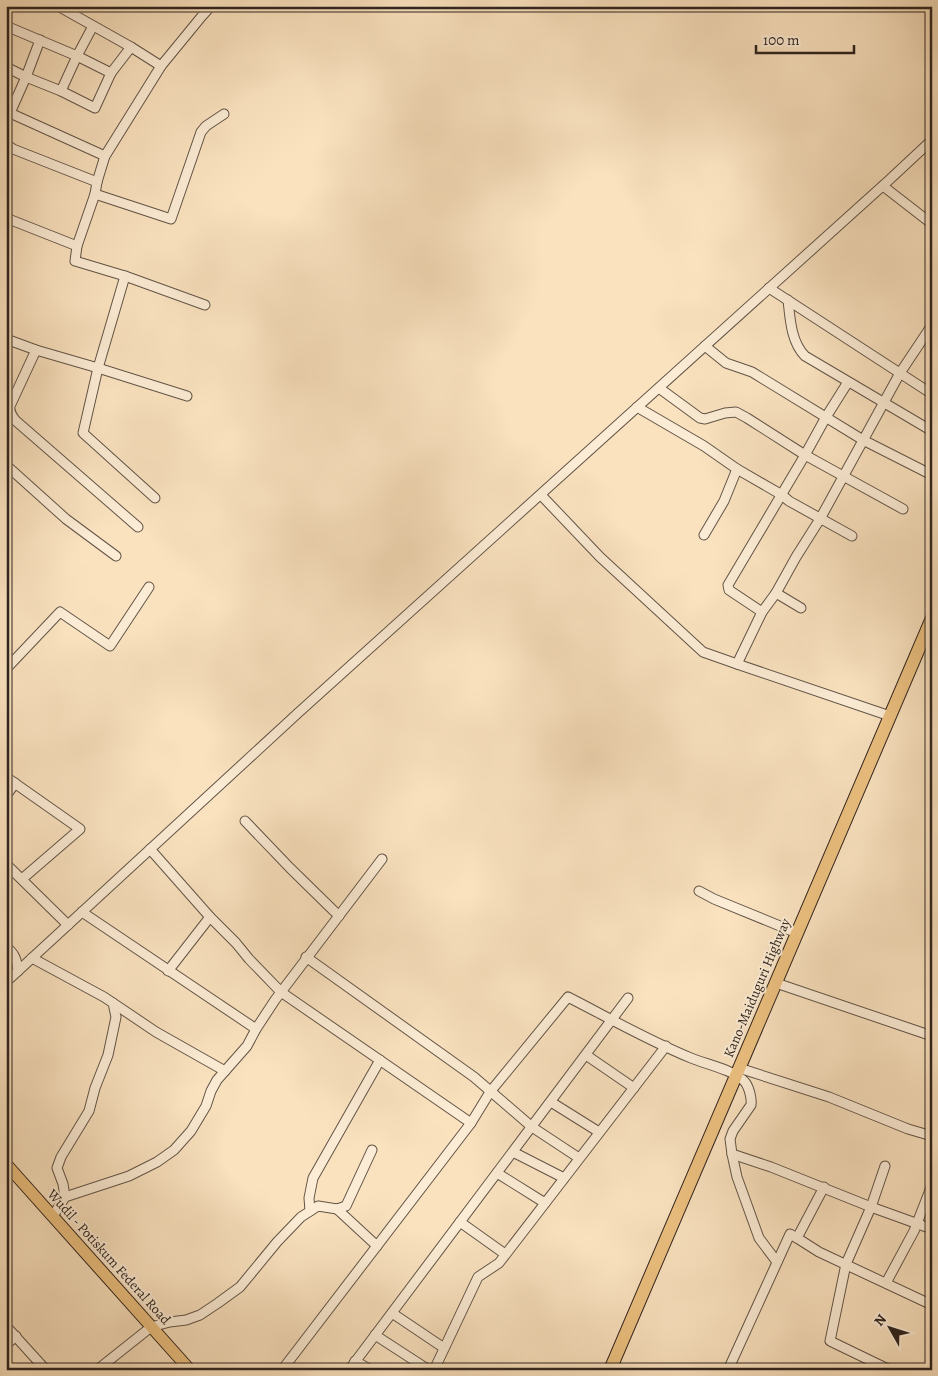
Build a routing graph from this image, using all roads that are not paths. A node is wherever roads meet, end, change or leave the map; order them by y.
1 (58, 6) edge
2 (211, 6) edge
3 (6, 26) edge
4 (93, 26) junction
5 (40, 40) junction
6 (130, 47) junction
7 (77, 56) junction
8 (161, 66) junction
9 (6, 68) edge
10 (111, 73) junction
11 (26, 77) junction
12 (61, 91) junction
13 (224, 114) dead end
14 (8, 115) edge
15 (932, 140) edge
16 (6, 144) edge
17 (105, 156) junction
18 (97, 182) junction
19 (883, 186) junction
20 (95, 194) junction
21 (6, 218) edge
22 (932, 224) edge
23 (77, 246) junction
24 (125, 276) junction
25 (770, 288) junction
26 (788, 300) junction
27 (205, 305) dead end
28 (932, 325) edge
29 (6, 339) edge
30 (705, 346) junction
31 (36, 350) junction
32 (98, 368) junction
33 (900, 373) junction
34 (848, 382) junction
35 (659, 388) junction
36 (932, 394) edge
37 (187, 396) dead end
38 (883, 402) junction
39 (638, 407) junction
40 (826, 417) junction
41 (932, 430) edge
42 (863, 440) junction
43 (805, 455) junction
44 (6, 465) edge
45 (737, 469) junction
46 (932, 475) edge
47 (843, 477) junction
48 (541, 494) junction
49 (782, 495) junction
50 (156, 498) dead end
51 (902, 509) dead end
52 (820, 519) junction
53 (138, 527) dead end
54 (704, 535) dead end
55 (852, 536) dead end
56 (116, 556) dead end
57 (149, 587) dead end
58 (776, 593) junction
59 (801, 608) dead end
60 (762, 612) junction
61 (932, 618) edge
62 (737, 664) junction
63 (6, 670) edge
64 (890, 716) junction
65 (6, 777) edge
66 (15, 783) junction
67 (6, 796) edge
68 (246, 821) dead end
69 (150, 849) junction
70 (382, 859) dead end
71 (6, 864) edge
72 (22, 879) junction
73 (699, 891) dead end
74 (82, 912) junction
75 (339, 916) junction
76 (210, 917) junction
77 (68, 925) junction
78 (797, 932) junction
79 (6, 947) edge
80 (306, 957) junction
81 (32, 958) junction
82 (168, 970) junction
83 (18, 971) junction
84 (6, 982) edge
85 (776, 983) junction
86 (281, 992) junction
87 (628, 998) dead end
88 (113, 1003) junction
89 (612, 1020) junction
90 (256, 1029) junction
91 (932, 1036) edge
92 (666, 1046) junction
93 (586, 1055) junction
94 (380, 1060) junction
95 (225, 1071) junction
96 (738, 1072) junction
97 (634, 1088) junction
98 (490, 1092) junction
99 (551, 1102) junction
100 (472, 1123) junction
101 (532, 1127) junction
102 (599, 1132) junction
103 (932, 1136) edge
104 (372, 1150) dead end
105 (513, 1152) junction
106 (732, 1154) junction
107 (579, 1158) junction
108 (6, 1164) edge
109 (885, 1166) dead end
110 (497, 1173) junction
111 (564, 1178) junction
112 (932, 1185) edge
113 (824, 1187) junction
114 (66, 1197) junction
115 (545, 1203) junction
116 (871, 1207) junction
117 (337, 1209) junction
118 (310, 1211) junction
119 (53, 1216) junction
120 (460, 1222) junction
121 (917, 1223) junction
122 (932, 1229) edge
123 (797, 1238) junction
124 (377, 1246) junction
125 (505, 1254) junction
126 (777, 1262) junction
127 (846, 1264) junction
128 (886, 1283) junction
129 (932, 1305) edge
130 (392, 1313) junction
131 (6, 1326) edge
132 (151, 1327) junction
133 (375, 1335) junction
134 (16, 1336) junction
135 (6, 1345) edge
136 (444, 1348) junction
137 (356, 1362) junction
138 (46, 1370) edge
139 (97, 1370) edge
140 (190, 1370) edge
141 (282, 1370) edge
142 (349, 1370) edge
143 (371, 1370) edge
144 (429, 1370) edge
145 (434, 1370) edge
146 (610, 1370) edge
147 (728, 1370) edge
148 (890, 1370) edge

1 - 4 street
2 - 8 street
3 - 5 street
4 - 6 street
4 - 7 street
5 - 7 street
5 - 11 street
6 - 8 street
6 - 10 street
7 - 10 street
7 - 12 street
8 - 17 street
9 - 11 street
10 - 12 street
11 - 12 street
11 - 14 street
13 - 20 street
14 - 17 street
15 - 19 street
16 - 18 street
17 - 18 street
18 - 20 street
19 - 22 street
19 - 25 street
20 - 23 street
21 - 23 street
23 - 24 street
24 - 27 street
24 - 32 street
25 - 26 street
25 - 30 street
26 - 33 street
26 - 34 street
28 - 33 street
29 - 31 street
30 - 35 street
30 - 40 street
31 - 32 street
31 - 53 street
32 - 37 street
32 - 50 street
33 - 36 street
33 - 38 street
34 - 38 street
34 - 40 street
35 - 39 street
35 - 43 street
38 - 41 street
38 - 42 street
39 - 45 street
39 - 48 street
40 - 42 street
40 - 43 street
42 - 46 street
42 - 47 street
43 - 47 street
43 - 49 street
44 - 56 street
45 - 49 street
45 - 54 street
47 - 51 street
47 - 52 street
48 - 62 street
48 - 69 street
49 - 52 street
49 - 60 street
52 - 55 street
52 - 58 street
57 - 63 street
58 - 59 street
58 - 60 street
60 - 62 street
61 - 64 highway, Kano-Maiduguri Highway
62 - 64 street
64 - 78 highway, Kano-Maiduguri Highway
65 - 66 street
66 - 67 street
66 - 72 street
68 - 75 street
69 - 74 street
69 - 76 street
70 - 75 street
71 - 72 street
72 - 77 street
73 - 78 street
74 - 77 street
74 - 82 street
75 - 80 street
76 - 82 street
76 - 86 street
77 - 81 street
78 - 85 highway, Kano-Maiduguri Highway
79 - 83 street
80 - 86 street
80 - 98 street
81 - 83 street
81 - 88 street
82 - 90 street
83 - 84 street
85 - 91 street
85 - 96 highway, Kano-Maiduguri Highway
86 - 90 street
86 - 94 street
87 - 89 street
88 - 95 street
88 - 114 street
89 - 92 street
89 - 93 street
89 - 98 street
90 - 95 street
92 - 96 street
92 - 97 street
93 - 97 street
93 - 99 street
94 - 100 street
94 - 118 street
95 - 114 street
96 - 103 street
96 - 106 street
96 - 146 highway, Kano-Maiduguri Highway
97 - 102 street
98 - 100 street
98 - 101 street
99 - 101 street
99 - 102 street
100 - 124 street
101 - 105 street
101 - 107 street
102 - 107 street
104 - 117 street
105 - 110 street
105 - 111 street
106 - 113 street
106 - 126 street
107 - 111 street
108 - 119 main road, Wudil - Potiskum Federal Road
109 - 116 street
110 - 115 street
110 - 120 street
111 - 115 street
112 - 121 street
113 - 116 street
113 - 123 street
114 - 119 street
115 - 125 street
116 - 121 street
116 - 127 street
117 - 118 street
117 - 124 street
118 - 132 street
119 - 132 main road, Wudil - Potiskum Federal Road
120 - 125 street
120 - 130 street
121 - 122 street
121 - 128 street
123 - 126 street
123 - 127 street
124 - 141 street
125 - 136 street
126 - 147 street
127 - 128 street
127 - 148 street
128 - 129 street
130 - 133 street
130 - 136 street
131 - 134 street
132 - 139 street
132 - 140 main road, Wudil - Potiskum Federal Road
133 - 137 street
133 - 144 street
134 - 135 street
134 - 138 street
136 - 145 street
137 - 142 street
137 - 143 street

